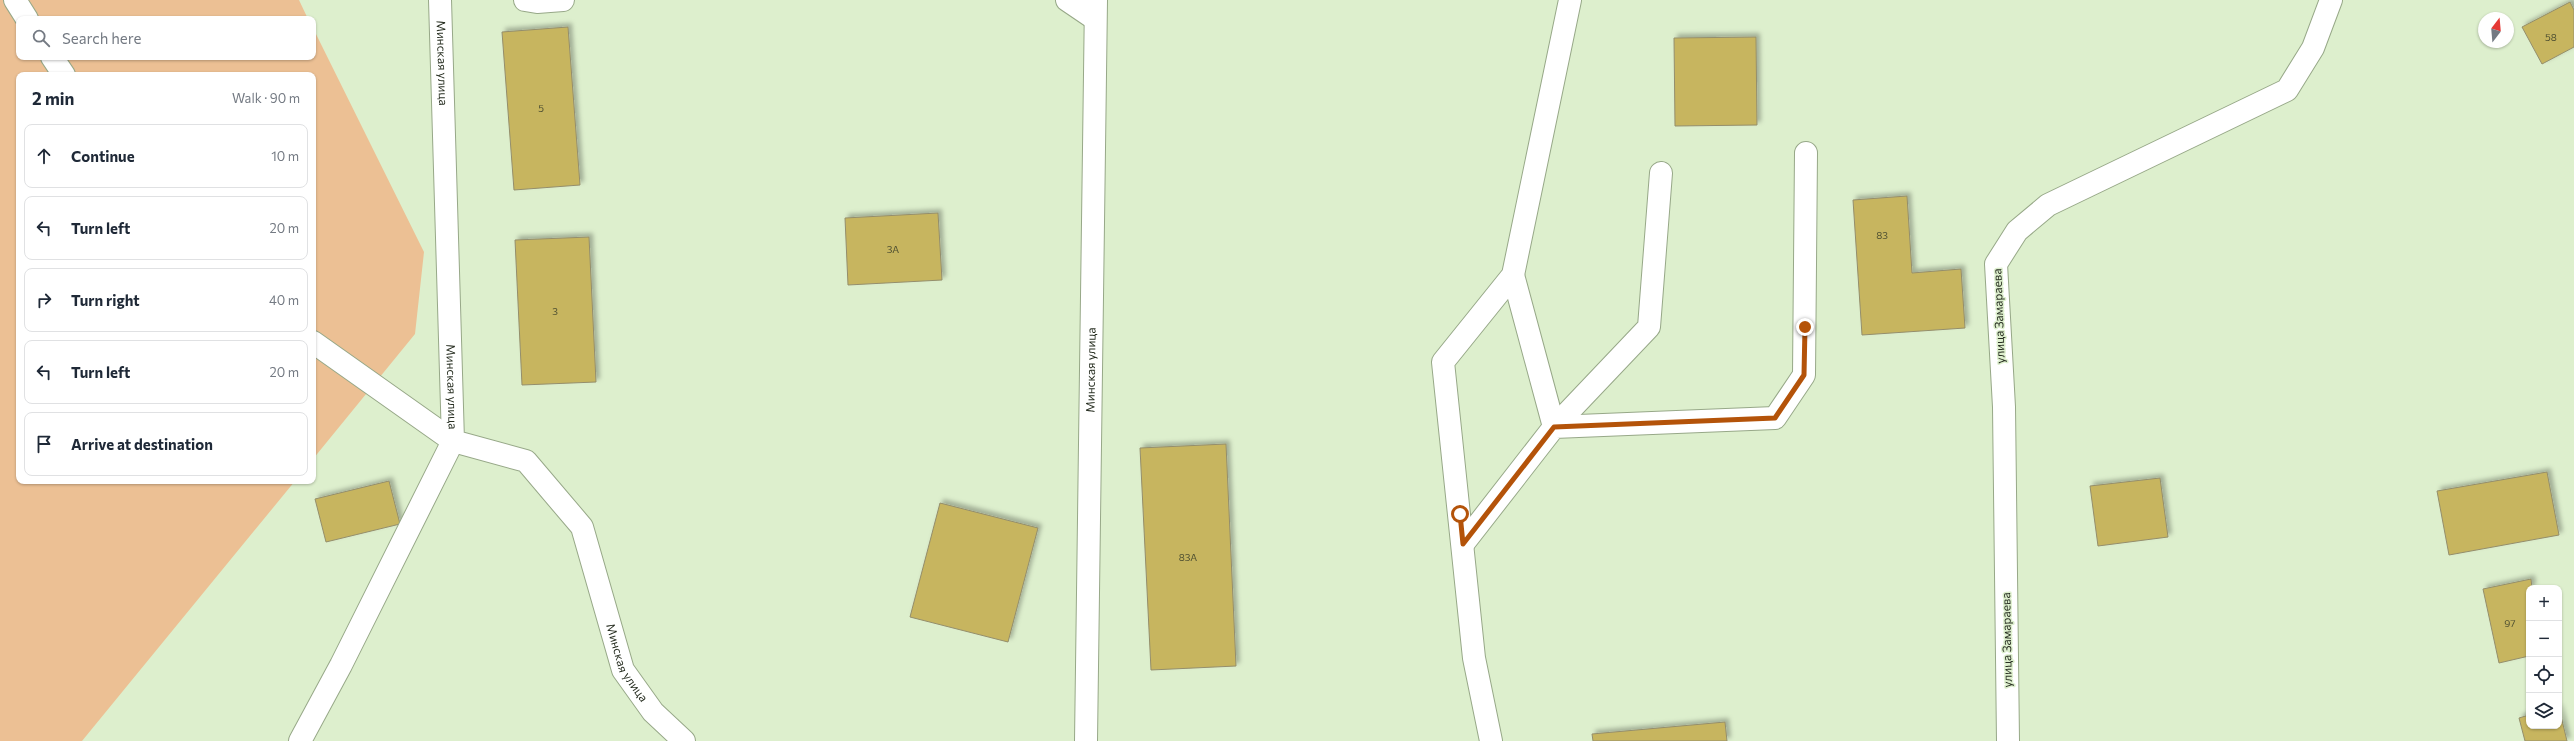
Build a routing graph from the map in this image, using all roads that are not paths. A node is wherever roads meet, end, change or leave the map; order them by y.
1 (15, 0) edge
2 (440, 0) edge
3 (525, 0) edge
4 (563, 0) edge
5 (1067, 0) edge
6 (1570, 0) edge
7 (2331, 0) edge
8 (1096, 10) edge
9 (25, 16) edge
10 (54, 60) edge
11 (62, 72) edge
12 (1806, 153) dead end
13 (1661, 173) dead end
14 (1513, 275) junction
15 (316, 344) edge
16 (1554, 427) junction
17 (453, 441) junction
18 (1463, 544) junction
19 (300, 741) edge
20 (684, 741) edge
21 (1086, 741) edge
22 (1491, 741) edge
23 (2008, 741) edge

1 - 9 street
2 - 17 street, Минская улица
3 - 4 street
5 - 8 street
6 - 14 street
7 - 23 street, улица Замараева
8 - 21 street, Минская улица
10 - 11 street
12 - 16 street
13 - 16 street
14 - 16 street
14 - 18 street
15 - 17 street
16 - 18 street
17 - 19 street
17 - 20 street, Минская улица
18 - 22 street

